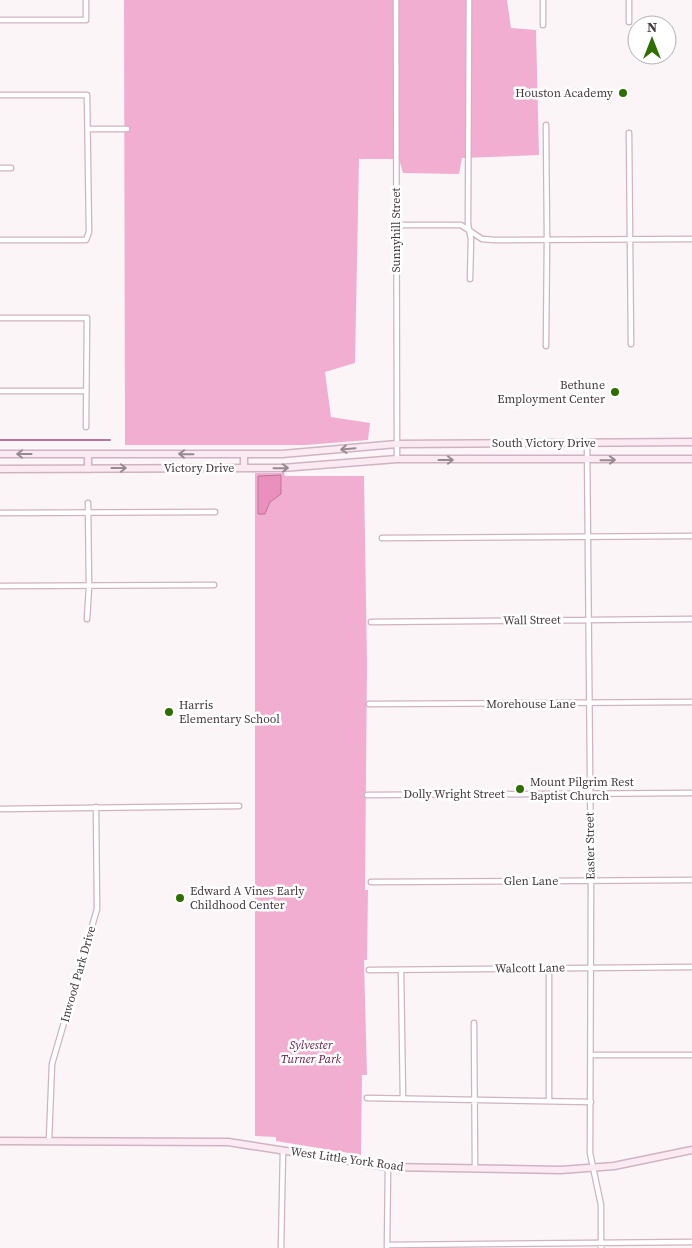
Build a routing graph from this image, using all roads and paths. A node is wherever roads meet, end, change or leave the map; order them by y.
1 (86, 0) edge
2 (396, 0) edge
3 (469, 0) edge
4 (544, 0) edge
5 (629, 0) edge
6 (629, 15) edge
7 (0, 20) edge
8 (543, 25) dead end
9 (0, 95) edge
10 (546, 125) dead end
11 (88, 129) junction
12 (126, 129) dead end
13 (629, 133) dead end
14 (0, 168) edge
15 (11, 168) dead end
16 (396, 230) junction
17 (469, 231) junction
18 (629, 239) junction
19 (692, 239) edge
20 (0, 240) edge
21 (547, 240) junction
22 (470, 279) dead end
23 (0, 318) edge
24 (631, 344) dead end
25 (546, 346) dead end
26 (0, 391) edge
27 (86, 391) junction
28 (86, 427) dead end
29 (692, 442) edge
30 (587, 443) junction
31 (397, 444) junction
32 (0, 454) edge
33 (88, 454) junction
34 (244, 454) junction
35 (692, 459) edge
36 (397, 460) junction
37 (587, 460) junction
38 (244, 468) junction
39 (0, 469) edge
40 (88, 469) junction
41 (88, 503) dead end
42 (0, 512) edge
43 (215, 512) dead end
44 (89, 513) junction
45 (692, 536) edge
46 (588, 537) junction
47 (382, 538) dead end
48 (214, 585) dead end
49 (0, 586) edge
50 (89, 587) junction
51 (88, 619) dead end
52 (692, 619) edge
53 (587, 620) junction
54 (371, 622) dead end
55 (692, 702) edge
56 (370, 704) dead end
57 (589, 704) junction
58 (692, 793) edge
59 (589, 794) junction
60 (367, 795) dead end
61 (239, 806) dead end
62 (96, 807) junction
63 (0, 809) edge
64 (692, 880) edge
65 (590, 881) junction
66 (370, 882) dead end
67 (692, 967) edge
68 (549, 968) junction
69 (590, 968) junction
70 (368, 970) dead end
71 (401, 970) junction
72 (474, 1023) dead end
73 (692, 1054) edge
74 (590, 1055) junction
75 (367, 1098) dead end
76 (403, 1099) junction
77 (475, 1100) junction
78 (549, 1101) junction
79 (591, 1102) junction
80 (49, 1140) junction
81 (0, 1141) edge
82 (692, 1150) edge
83 (283, 1151) junction
84 (388, 1168) junction
85 (475, 1168) junction
86 (592, 1169) junction
87 (692, 1242) edge
88 (601, 1246) edge
89 (387, 1247) edge
90 (281, 1248) edge

1 - 7 street
2 - 16 street, Sunnyhill Street
3 - 17 street
4 - 8 street
5 - 6 street
9 - 11 street
10 - 21 street
11 - 12 street
11 - 20 street
13 - 18 street
14 - 15 street
16 - 17 street
16 - 31 street, Sunnyhill Street
17 - 21 street
17 - 22 street
18 - 19 street
18 - 21 street
18 - 24 street
21 - 25 street
23 - 27 street
26 - 27 street
27 - 28 street
29 - 30 main road, South Victory Drive
30 - 31 main road, South Victory Drive
30 - 37 street, Easter Street
31 -> 34 main road, Victory Drive
31 - 36 street, Sunnyhill Street
33 -> 32 main road, Victory Drive
34 -> 33 main road, Victory Drive
33 - 40 main road
34 - 38 main road
37 -> 35 main road, South Victory Drive
36 -> 37 main road, South Victory Drive
38 -> 36 main road, Victory Drive
37 - 46 street, Easter Street
40 -> 38 main road, Victory Drive
39 - 40 main road, Victory Drive
41 - 44 street
42 - 44 street
43 - 44 street
44 - 50 street
45 - 46 street
46 - 47 street
46 - 53 street, Easter Street
48 - 50 street
49 - 50 street
50 - 51 street
52 - 53 street, Wall Street
53 - 54 street, Wall Street
53 - 57 street, Easter Street
55 - 57 street, Morehouse Lane
56 - 57 street, Morehouse Lane
57 - 59 street, Easter Street
58 - 59 street, Dolly Wright Street
59 - 60 street, Dolly Wright Street
59 - 65 street, Easter Street
61 - 62 street
62 - 63 street
62 - 80 street, Inwood Park Drive
64 - 65 street, Glen Lane
65 - 66 street, Glen Lane
65 - 69 street, Easter Street
67 - 69 street, Walcott Lane
68 - 69 street, Walcott Lane
68 - 71 street, Walcott Lane
68 - 78 street
69 - 74 street, Easter Street
70 - 71 street, Walcott Lane
71 - 76 street
72 - 77 street
73 - 74 street
74 - 79 street, Easter Street
75 - 76 street
76 - 77 street
77 - 78 street
77 - 85 street
78 - 79 street
79 - 86 street, Easter Street
80 - 81 main road, West Little York Road
80 - 83 main road, West Little York Road
82 - 86 main road, West Little York Road
83 - 84 main road, West Little York Road
83 - 90 street
84 - 85 main road, West Little York Road
84 - 89 street
85 - 86 main road, West Little York Road
86 - 88 street, Easter Street
87 - 88 street
88 - 89 street

